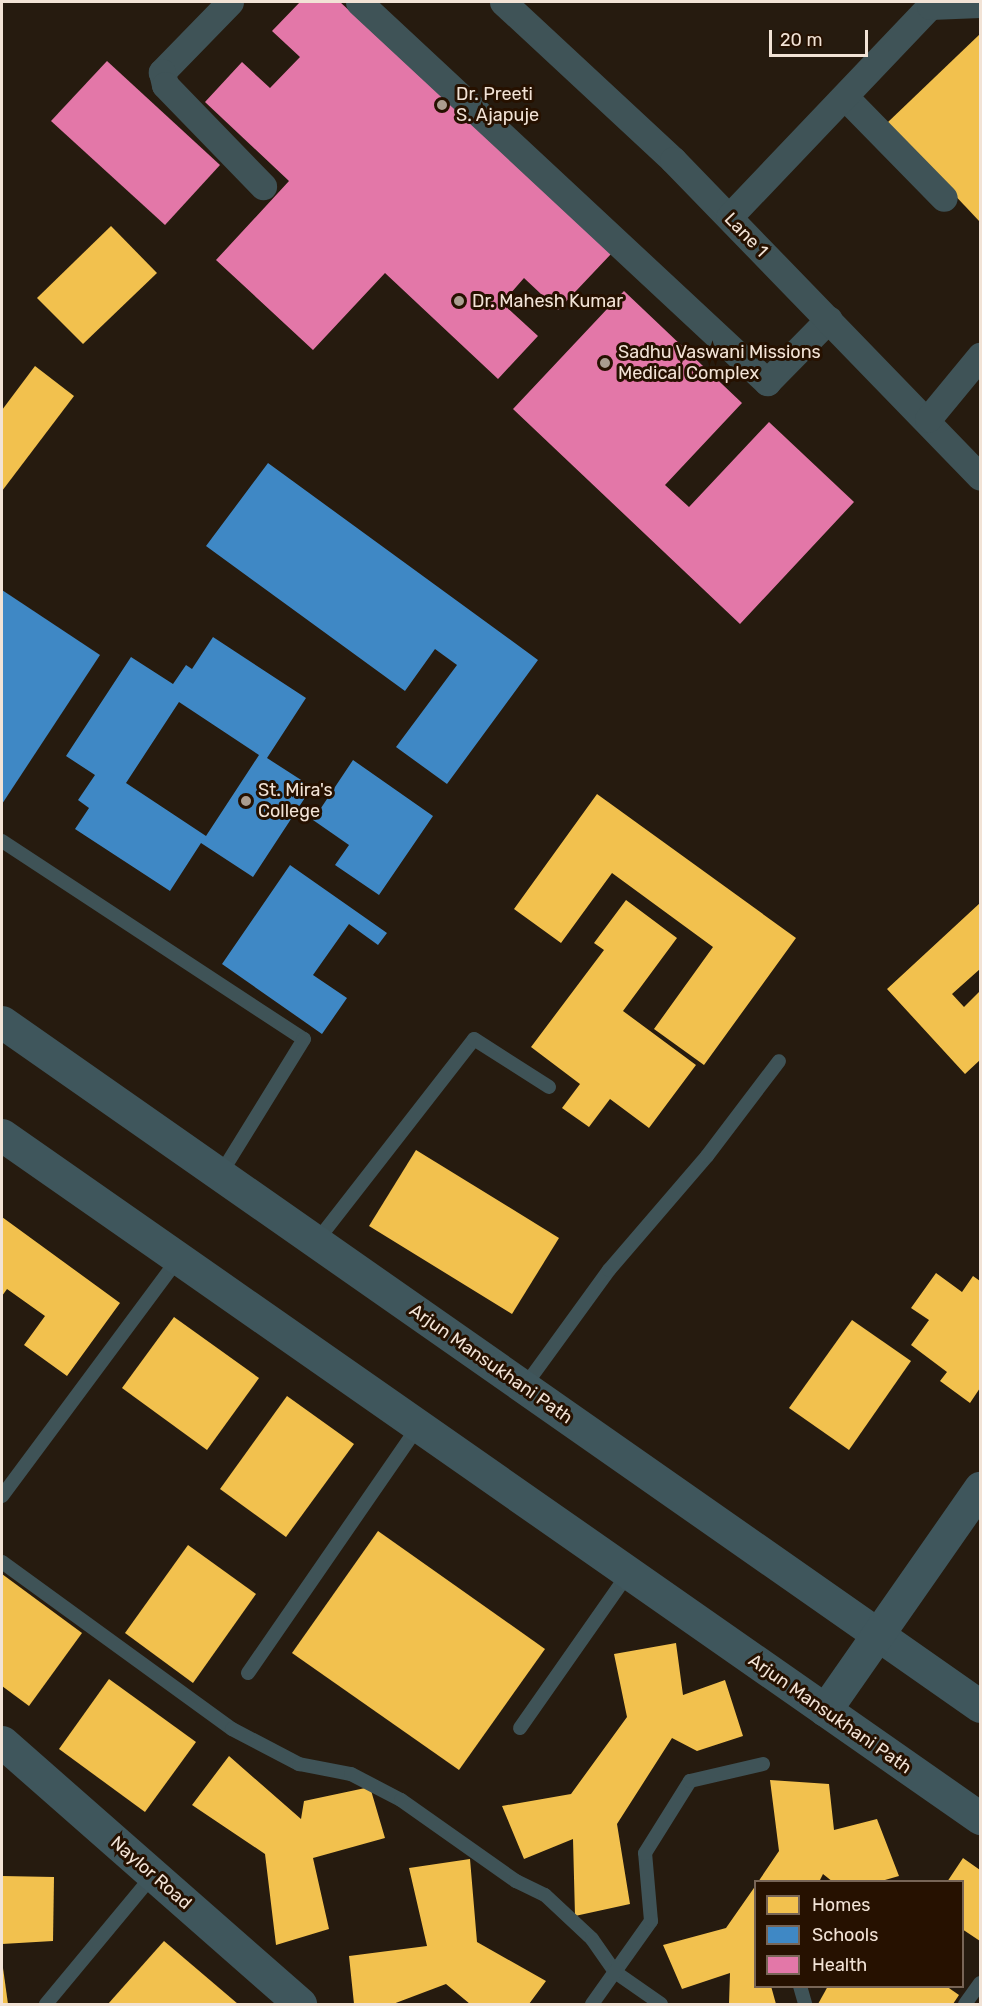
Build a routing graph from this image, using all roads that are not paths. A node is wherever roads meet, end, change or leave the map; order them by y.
1 (230, 2) edge
2 (359, 2) edge
3 (503, 2) edge
4 (981, 3) edge
5 (845, 97) junction
6 (263, 186) dead end
7 (944, 198) dead end
8 (729, 217) junction
9 (829, 319) junction
10 (981, 356) edge
11 (928, 419) junction
12 (981, 477) edge
13 (2, 841) edge
14 (2, 1022) edge
15 (779, 1061) dead end
16 (549, 1087) dead end
17 (2, 1135) edge
18 (220, 1175) junction
19 (316, 1242) junction
20 (178, 1259) junction
21 (524, 1387) junction
22 (417, 1428) junction
23 (981, 1488) edge
24 (2, 1496) edge
25 (2, 1562) edge
26 (628, 1574) junction
27 (878, 1635) junction
28 (248, 1673) dead end
29 (981, 1706) edge
30 (825, 1710) junction
31 (520, 1728) dead end
32 (2, 1742) edge
33 (763, 1764) dead end
34 (981, 1818) edge
35 (153, 1875) junction
36 (615, 1972) junction
37 (981, 1983) edge
38 (801, 1988) edge
39 (46, 2004) edge
40 (300, 2004) edge
41 (592, 2004) edge
42 (661, 2004) edge
43 (805, 2004) edge
44 (965, 2004) edge

1 - 6 street
2 - 9 street
3 - 8 street, Lane 1
4 - 5 street
5 - 7 street
5 - 8 street
8 - 9 street, Lane 1
9 - 11 street, Lane 1
10 - 11 street
11 - 12 street, Lane 1
13 - 18 lane
14 - 18 main road, Arjun Mansukhani Path
15 - 21 lane
16 - 19 lane
17 - 20 main road, Arjun Mansukhani Path
18 - 19 main road, Arjun Mansukhani Path
19 - 21 main road, Arjun Mansukhani Path
20 - 22 main road, Arjun Mansukhani Path
20 - 24 lane
21 - 27 main road, Arjun Mansukhani Path
22 - 26 main road, Arjun Mansukhani Path
22 - 28 lane
23 - 27 main road
25 - 36 lane
26 - 30 main road, Arjun Mansukhani Path
26 - 31 lane
27 - 29 main road, Arjun Mansukhani Path
27 - 30 main road
30 - 34 main road, Arjun Mansukhani Path
32 - 35 main road, Naylor Road
33 - 36 lane
35 - 39 lane
35 - 40 main road, Naylor Road
36 - 41 lane
36 - 42 lane
37 - 44 lane
38 - 43 lane

